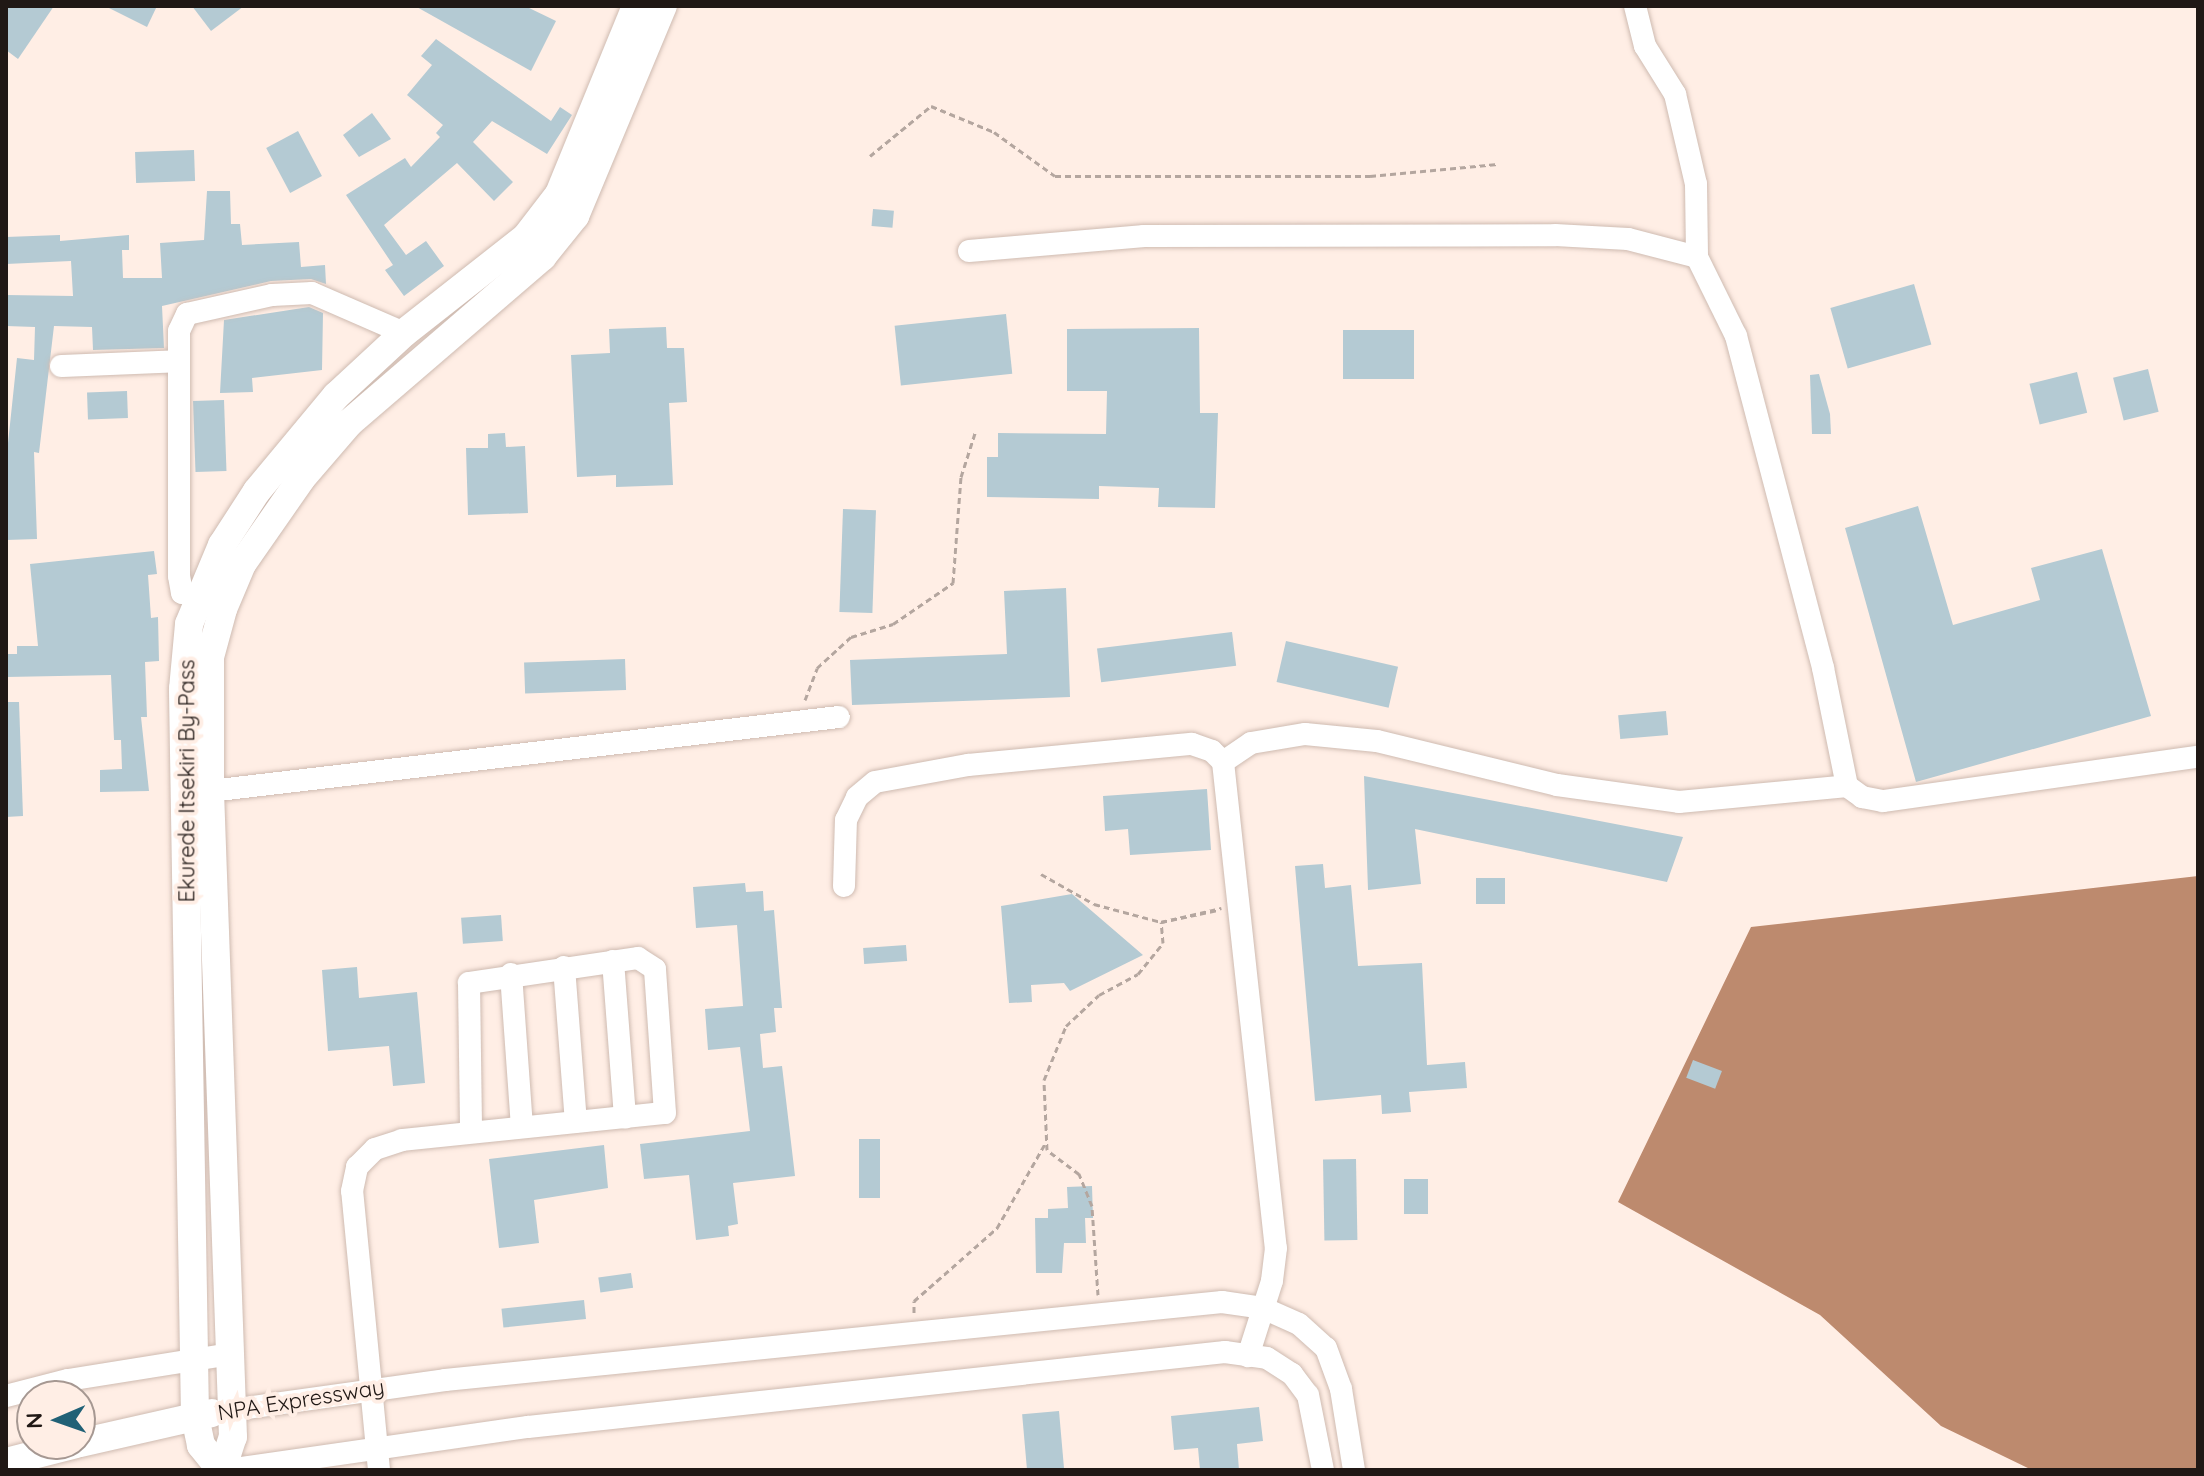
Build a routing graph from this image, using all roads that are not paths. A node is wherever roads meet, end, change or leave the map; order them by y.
1 (636, 6) edge
2 (663, 6) edge
3 (1635, 6) edge
4 (969, 251) dead end
5 (1697, 257) junction
6 (404, 333) junction
7 (178, 361) junction
8 (61, 366) dead end
9 (198, 596) junction
10 (839, 717) dead end
11 (2198, 757) edge
12 (1223, 762) junction
13 (1847, 786) junction
14 (210, 791) junction
15 (844, 886) dead end
16 (613, 961) junction
17 (564, 967) junction
18 (511, 974) junction
19 (625, 1118) junction
20 (576, 1122) junction
21 (522, 1127) junction
22 (471, 1132) junction
23 (1263, 1308) junction
24 (230, 1354) junction
25 (1248, 1356) junction
26 (193, 1358) junction
27 (370, 1389) junction
28 (6, 1396) edge
29 (232, 1410) junction
30 (195, 1416) junction
31 (96, 1440) edge
32 (376, 1447) junction
33 (223, 1470) edge
34 (379, 1470) edge
35 (1323, 1470) edge
36 (1354, 1470) edge

1 - 6 main road, Ekurede Itsekiri By-Pass
2 - 14 main road, Ekurede Itsekiri By-Pass
3 - 5 street
4 - 5 street
5 - 13 street
6 - 7 street
6 - 9 main road, Ekurede Itsekiri By-Pass
7 - 8 street
7 - 9 street
9 - 26 main road, Ekurede Itsekiri By-Pass
10 - 14 street
11 - 13 street
12 - 13 street
12 - 15 street
12 - 23 street
14 - 24 main road, Ekurede Itsekiri By-Pass
16 - 17 street
16 - 19 street
16 - 19 street
17 - 18 street
17 - 20 street
18 - 21 street
18 - 22 street
19 - 20 street
20 - 21 street
21 - 22 street
22 - 27 street
23 - 25 street
23 - 27 street, NPA Expressway
23 - 36 street, NPA Expressway
24 - 26 street
24 - 29 main road, Ekurede Itsekiri By-Pass
25 - 32 street
25 - 35 street
26 - 28 street
26 - 30 main road, Ekurede Itsekiri By-Pass
27 - 29 street, NPA Expressway
27 - 32 street
29 - 30 main road, NPA Expressway
29 - 33 main road, Ekurede Itsekiri By-Pass
30 - 31 main road, NPA Expressway
30 - 33 main road, Ekurede Itsekiri By-Pass
32 - 33 street
32 - 34 street

